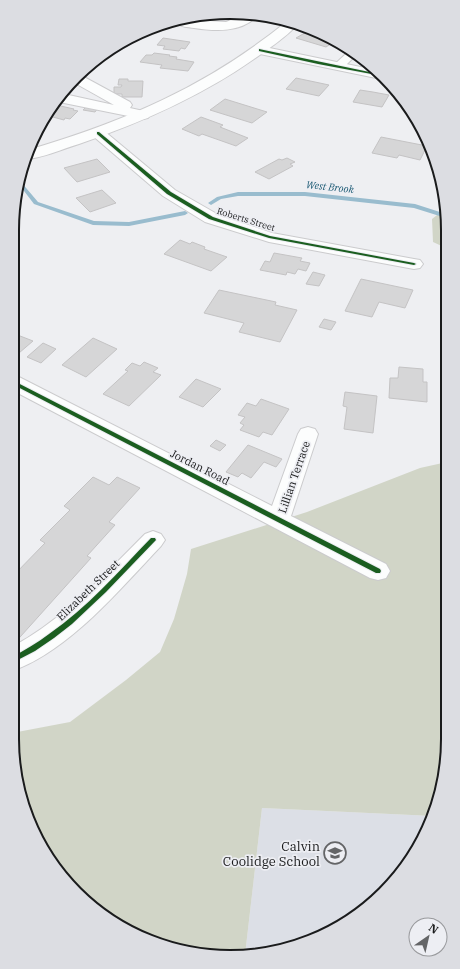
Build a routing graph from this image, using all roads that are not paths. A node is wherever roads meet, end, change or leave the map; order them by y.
1 (247, 19) edge
2 (189, 23) edge
3 (288, 27) edge
4 (260, 50) junction
5 (349, 57) edge
6 (338, 68) junction
7 (371, 73) edge
8 (81, 81) edge
9 (65, 99) edge
10 (143, 115) junction
11 (98, 133) junction
12 (33, 153) edge
13 (414, 264) dead end
14 (19, 386) edge
15 (308, 434) dead end
16 (279, 519) junction
17 (152, 540) dead end
18 (378, 570) dead end
19 (19, 656) edge

1 - 2 street
3 - 4 street
4 - 6 street
4 - 10 street
5 - 6 lane
6 - 7 street
8 - 10 street
9 - 10 street
10 - 11 street
11 - 12 street
11 - 13 street, Roberts Street
14 - 16 street, Jordan Road
15 - 16 street, Lillian Terrace
16 - 18 street, Jordan Road
17 - 19 street, Elizabeth Street

